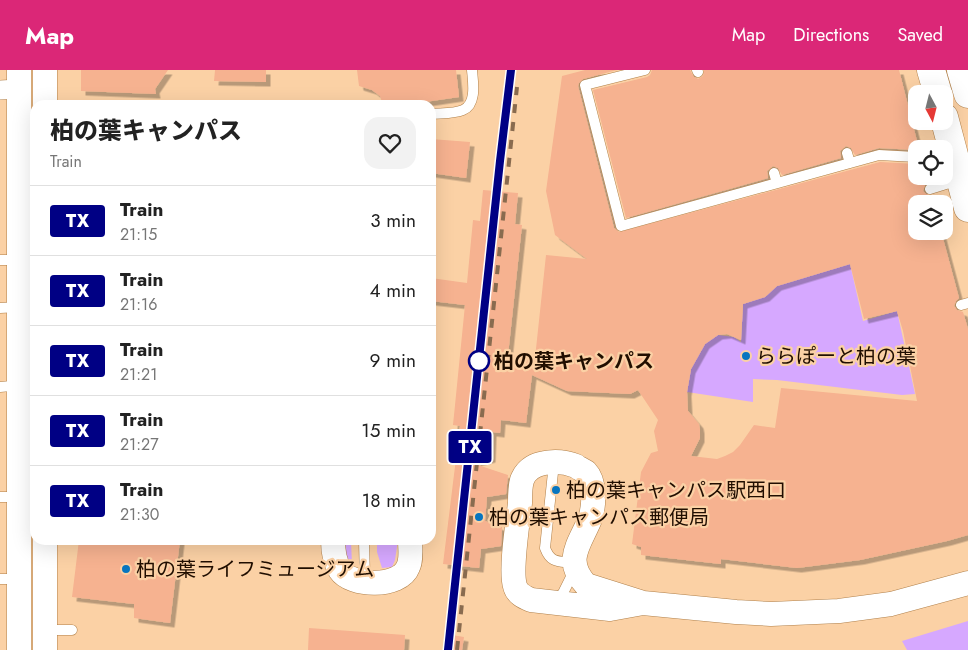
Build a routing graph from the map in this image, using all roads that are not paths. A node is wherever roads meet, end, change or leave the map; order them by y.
1 (45, 70) edge
2 (472, 70) edge
3 (645, 70) edge
4 (931, 70) edge
5 (961, 70) edge
6 (13, 83) edge
7 (935, 85) edge
8 (968, 94) edge
9 (45, 100) edge
10 (436, 113) edge
11 (908, 156) edge
12 (953, 162) edge
13 (960, 180) junction
14 (930, 189) dead end
15 (968, 208) edge
16 (10, 260) edge
17 (10, 308) edge
18 (22, 395) edge
19 (554, 463) junction
20 (10, 497) edge
21 (45, 545) edge
22 (334, 545) edge
23 (364, 545) edge
24 (410, 545) edge
25 (575, 565) junction
26 (10, 579) edge
27 (365, 582) junction
28 (968, 583) edge
29 (553, 602) junction
30 (643, 603) junction
31 (72, 630) dead end
32 (45, 640) edge
33 (19, 650) edge

1 - 9 street
2 - 10 lane
3 - 11 lane
4 - 7 main road
5 - 8 main road
6 - 16 street
12 - 13 main road
13 - 14 lane
13 - 15 main road
16 - 17 street
17 - 18 street
18 - 20 street
19 - 25 lane
19 - 25 street
19 - 29 street
20 - 26 street
21 - 32 street
22 - 27 street
23 - 27 lane
24 - 27 street
25 - 29 lane
25 - 30 street
26 - 33 street
28 - 30 street
29 - 30 street
31 - 32 lane

